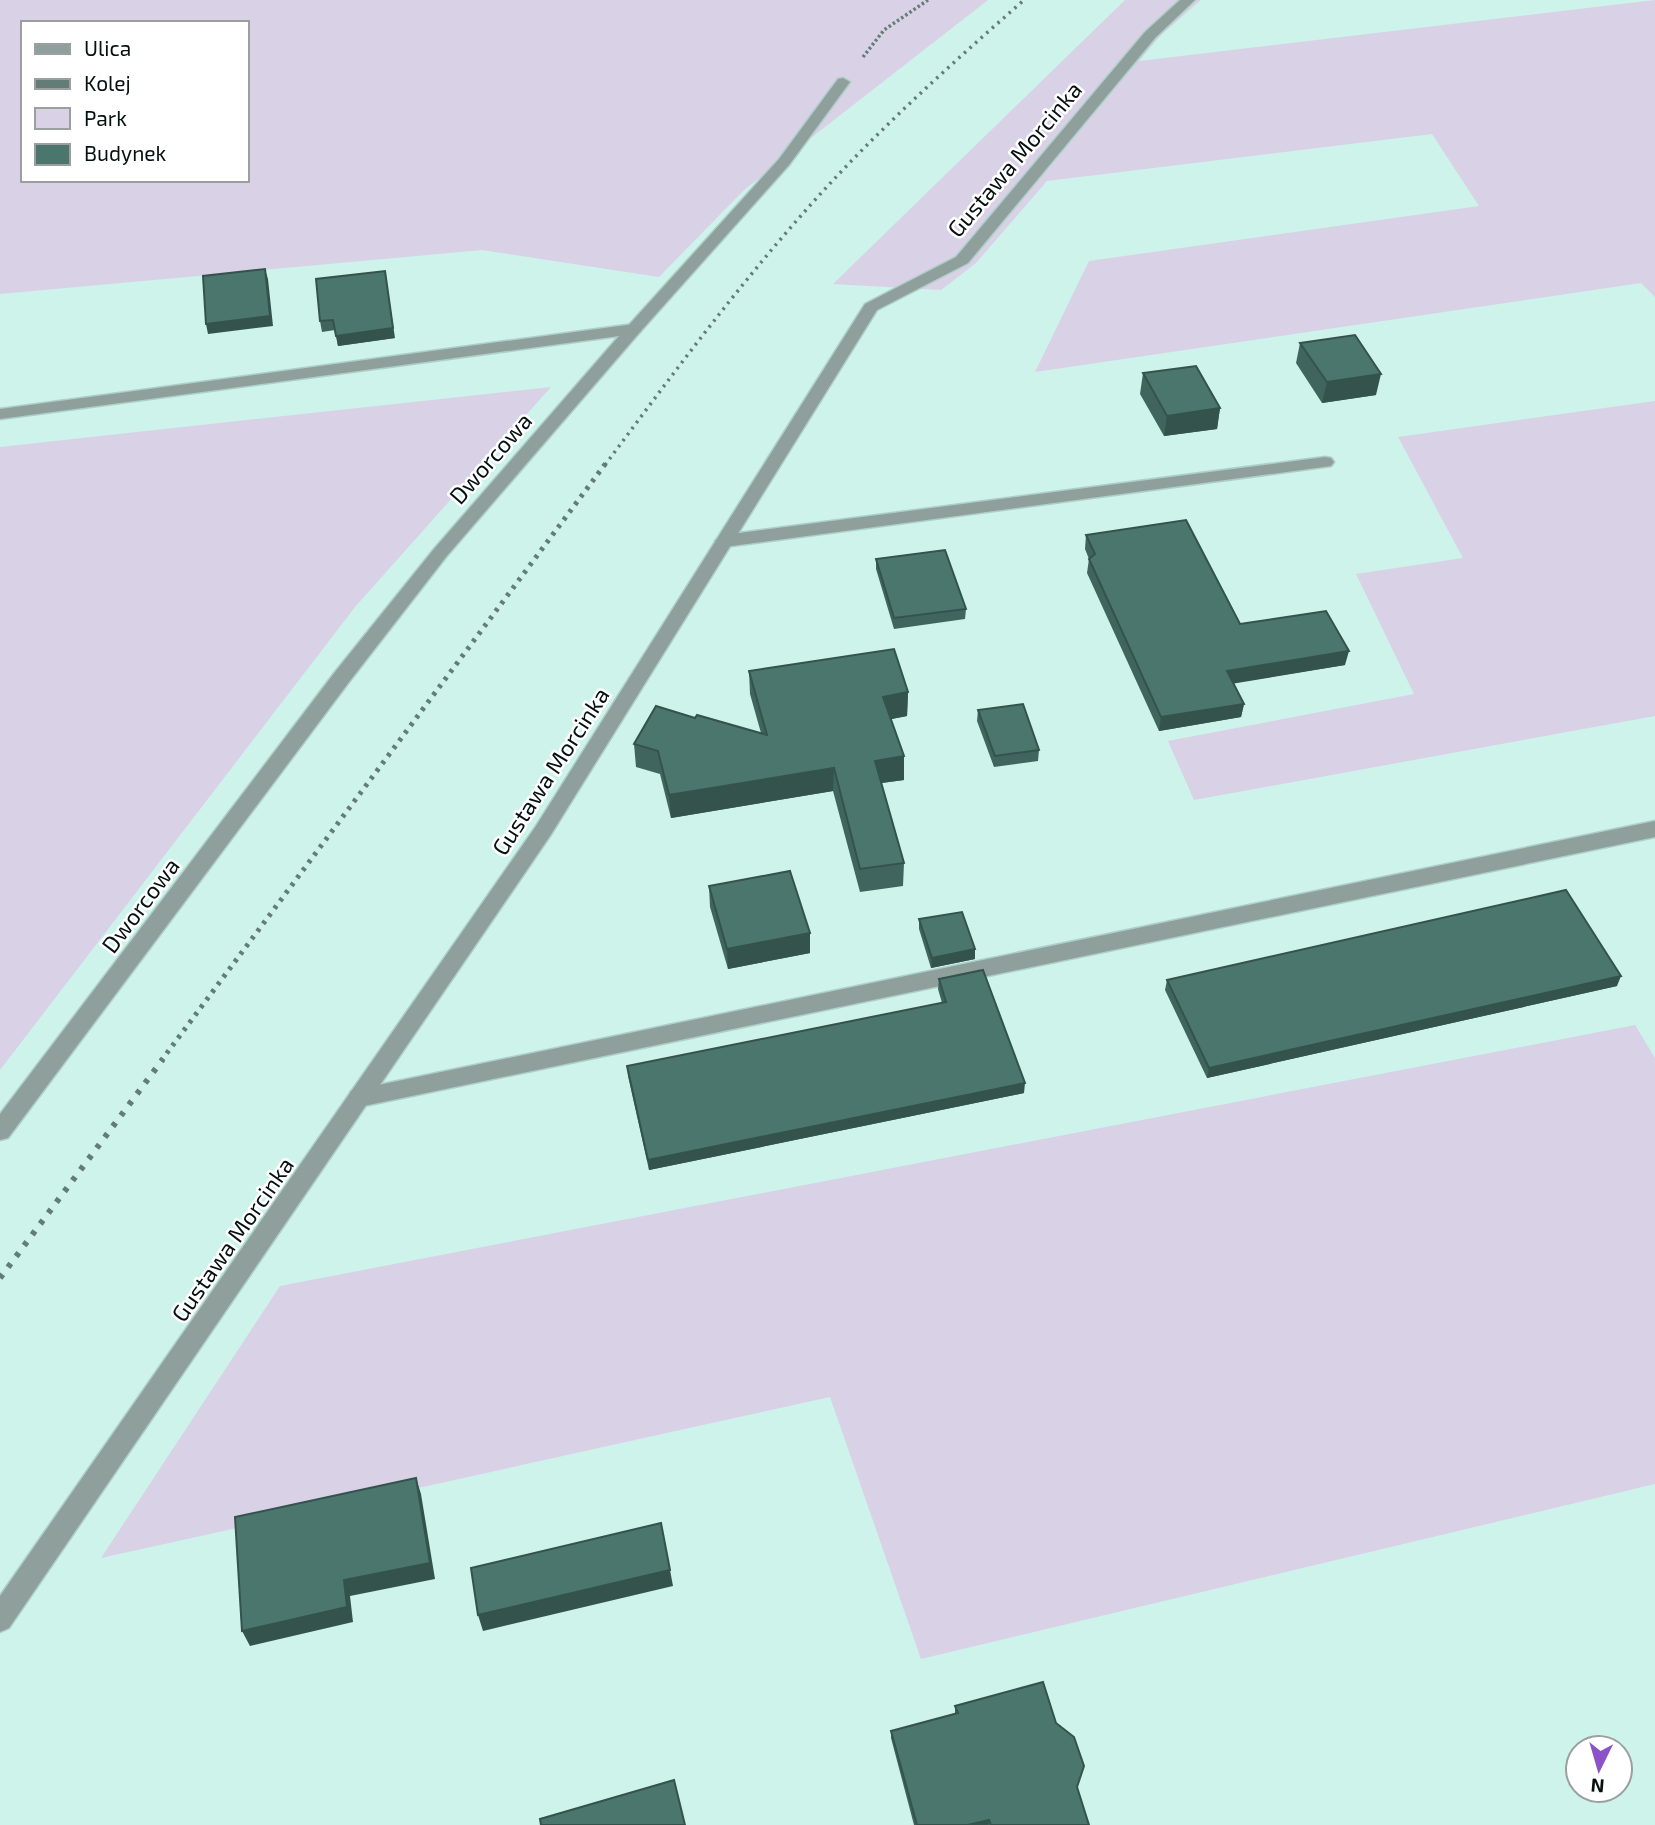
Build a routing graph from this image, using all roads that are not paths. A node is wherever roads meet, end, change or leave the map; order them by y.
1 (1188, 0) edge
2 (843, 82) road end
3 (634, 329) junction
4 (0, 414) edge
5 (1325, 462) dead end
6 (724, 541) junction
7 (1655, 830) edge
8 (359, 1098) junction
9 (0, 1131) edge
10 (0, 1619) edge

1 - 6 street, Gustawa Morcinka
2 - 3 street, Dworcowa
3 - 4 street
3 - 9 street, Dworcowa
5 - 6 street
6 - 8 street, Gustawa Morcinka
7 - 8 street
8 - 10 street, Gustawa Morcinka

